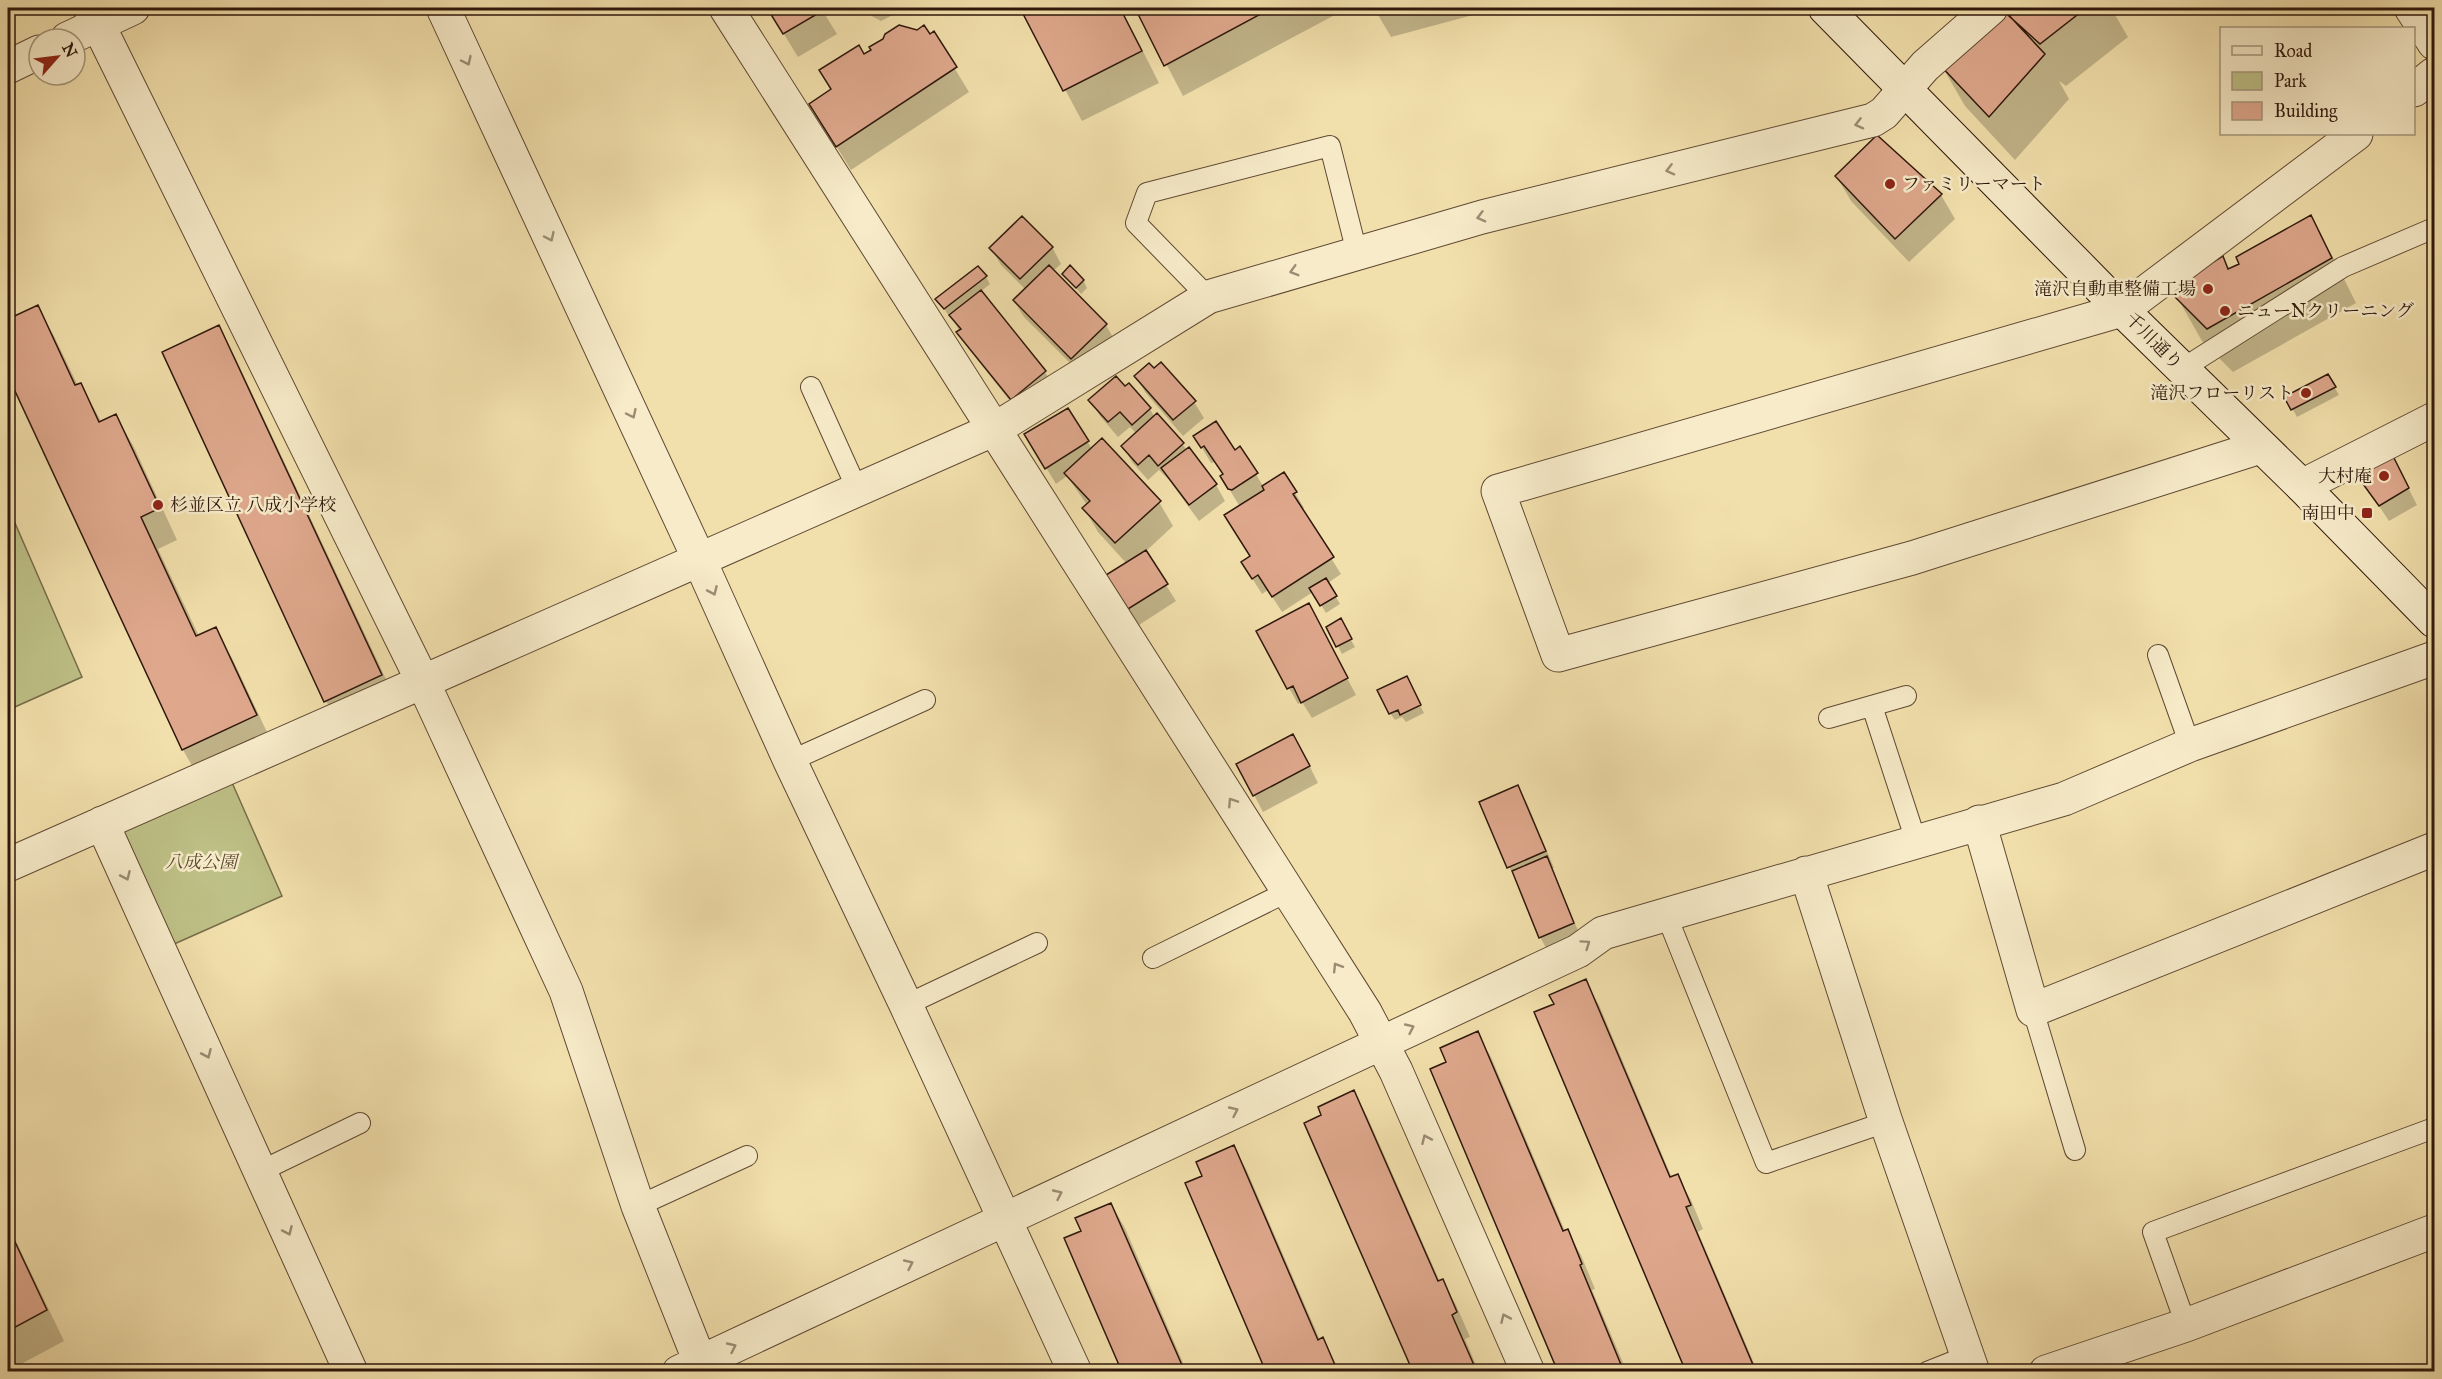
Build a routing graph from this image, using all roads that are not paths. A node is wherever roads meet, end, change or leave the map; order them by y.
1 (133, 8) edge
2 (443, 8) edge
3 (726, 8) edge
4 (1825, 8) edge
5 (1991, 8) edge
6 (2411, 8) edge
7 (94, 16) edge
8 (81, 27) edge
9 (2434, 43) edge
10 (27, 58) edge
11 (8, 67) edge
12 (2434, 74) edge
13 (1904, 89) junction
14 (2415, 89) edge
15 (2355, 135) edge
16 (2434, 228) edge
17 (1357, 253) junction
18 (1208, 297) junction
19 (2122, 310) junction
20 (2182, 369) junction
21 (811, 387) dead end
22 (2434, 419) edge
23 (995, 429) junction
24 (2260, 447) junction
25 (2302, 486) junction
26 (857, 489) junction
27 (699, 559) junction
28 (2434, 621) edge
29 (2158, 655) dead end
30 (2434, 658) edge
31 (422, 681) junction
32 (1906, 696) dead end
33 (925, 700) dead end
34 (1872, 706) junction
35 (1829, 718) dead end
36 (2190, 745) junction
37 (790, 761) junction
38 (1979, 822) junction
39 (102, 823) junction
40 (1916, 841) junction
41 (2434, 849) edge
42 (8, 865) edge
43 (1806, 873) junction
44 (1289, 891) junction
45 (1665, 914) junction
46 (1037, 943) dead end
47 (1153, 958) dead end
48 (906, 1005) junction
49 (2033, 1010) junction
50 (1381, 1041) junction
51 (1886, 1122) junction
52 (360, 1123) dead end
53 (2434, 1128) edge
54 (2075, 1150) dead end
55 (747, 1156) dead end
56 (261, 1171) junction
57 (638, 1206) junction
58 (1005, 1219) junction
59 (2434, 1231) edge
60 (2186, 1325) junction
61 (1970, 1364) edge
62 (694, 1368) edge
63 (351, 1371) edge
64 (1076, 1371) edge
65 (1528, 1371) edge
66 (1927, 1371) edge
67 (2046, 1371) edge

1 - 7 street
2 -> 27 street
3 - 23 street
4 - 13 street, 千川通り
5 - 13 street
6 - 9 street
7 - 8 street
7 - 31 street
10 - 11 street
12 - 14 street
13 -> 17 street
13 - 19 street, 千川通り
15 - 19 street
16 - 20 lane
17 -> 18 street
17 - 18 lane
18 - 23 street
19 - 20 street, 千川通り
19 - 24 street
20 - 24 street, 千川通り
21 - 26 lane
22 - 25 street
23 - 26 street
44 -> 23 street
24 - 25 street, 千川通り
25 - 28 street, 千川通り
26 - 27 street
27 - 31 street
27 -> 37 street
29 - 36 lane
30 - 36 street
31 - 39 street
31 - 57 street
32 - 34 lane
33 - 37 lane
34 - 35 lane
34 - 40 lane
36 - 38 street
37 - 48 street
38 - 40 street
38 - 49 street
39 - 42 street
39 -> 56 street
40 - 43 street
41 - 49 street
43 - 45 street
43 - 51 street
44 - 47 lane
50 -> 44 street
50 -> 45 street
45 - 51 lane
46 - 48 lane
48 - 58 street
49 - 54 lane
58 -> 50 street
65 -> 50 street
51 - 61 street
52 - 56 lane
53 - 60 lane
55 - 57 lane
56 -> 63 street
57 - 62 street
62 -> 58 street
58 - 64 street
59 - 60 street
60 - 67 street
61 - 66 lane

